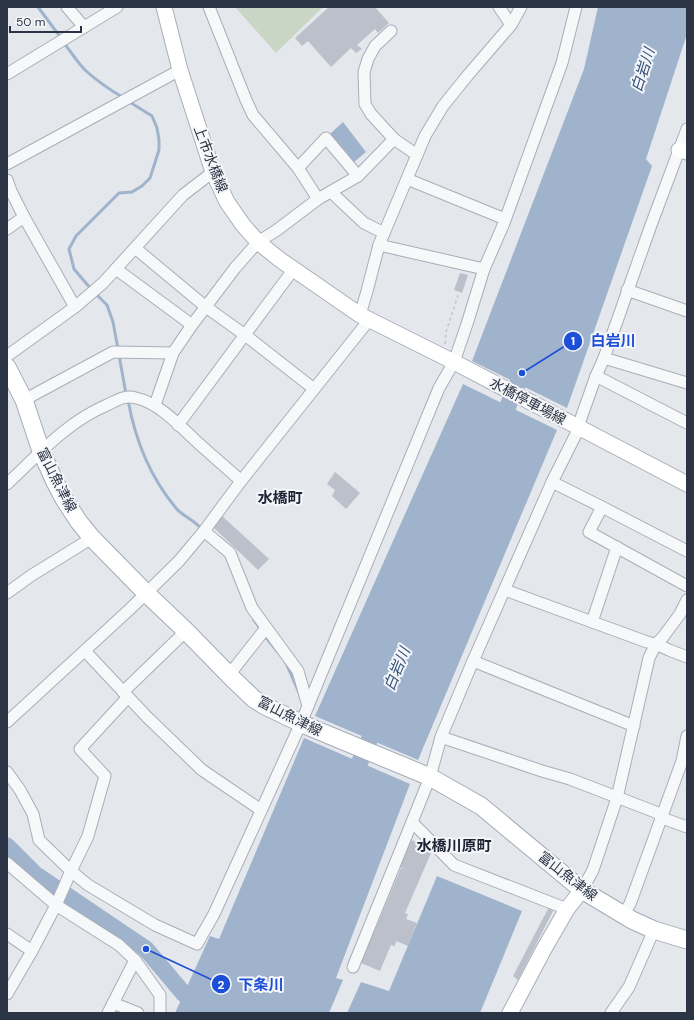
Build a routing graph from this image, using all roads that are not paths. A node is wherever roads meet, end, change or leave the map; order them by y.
1 (67, 7) edge
2 (115, 7) edge
3 (165, 7) edge
4 (209, 7) edge
5 (499, 7) edge
6 (521, 7) edge
7 (576, 7) edge
8 (511, 25) junction
9 (84, 27) junction
10 (391, 31) dead end
11 (180, 70) junction
12 (7, 74) edge
13 (687, 129) edge
14 (394, 140) junction
15 (683, 151) edge
16 (417, 155) junction
17 (7, 164) edge
18 (298, 168) junction
19 (213, 172) junction
20 (358, 176) junction
21 (407, 179) junction
22 (7, 180) edge
23 (331, 192) junction
24 (318, 199) junction
25 (24, 217) junction
26 (505, 219) junction
27 (7, 229) edge
28 (384, 233) junction
29 (258, 242) junction
30 (379, 245) junction
31 (135, 248) junction
32 (116, 269) junction
33 (484, 269) junction
34 (294, 270) junction
35 (627, 290) junction
36 (76, 307) junction
37 (206, 307) junction
38 (687, 311) edge
39 (364, 317) junction
40 (192, 326) junction
41 (245, 335) junction
42 (173, 353) junction
43 (7, 356) edge
44 (604, 358) junction
45 (453, 362) junction
46 (7, 367) edge
47 (596, 376) junction
48 (687, 383) edge
49 (314, 389) junction
50 (24, 400) junction
51 (155, 405) junction
52 (687, 424) edge
53 (178, 425) junction
54 (574, 425) junction
55 (41, 451) junction
56 (241, 481) junction
57 (552, 482) junction
58 (7, 484) edge
59 (687, 484) edge
60 (602, 507) junction
61 (204, 531) junction
62 (92, 538) junction
63 (617, 547) junction
64 (687, 551) edge
65 (687, 586) edge
66 (505, 590) junction
67 (7, 593) edge
68 (146, 593) junction
69 (687, 600) edge
70 (592, 622) junction
71 (266, 628) junction
72 (186, 632) junction
73 (656, 644) junction
74 (85, 651) junction
75 (687, 657) edge
76 (473, 661) junction
77 (229, 675) junction
78 (125, 694) junction
79 (308, 706) junction
80 (7, 722) edge
81 (304, 725) junction
82 (634, 726) junction
83 (687, 736) edge
84 (441, 737) junction
85 (7, 772) edge
86 (426, 775) junction
87 (618, 798) junction
88 (261, 810) junction
89 (662, 818) junction
90 (412, 822) junction
91 (687, 827) edge
92 (7, 863) edge
93 (69, 876) junction
94 (582, 890) junction
95 (57, 902) junction
96 (567, 910) junction
97 (623, 915) junction
98 (654, 930) junction
99 (7, 934) edge
100 (686, 937) edge
101 (32, 951) junction
102 (134, 960) junction
103 (353, 968) dead end
104 (7, 994) edge
105 (114, 1003) junction
106 (108, 1013) edge
107 (138, 1013) edge
108 (160, 1013) edge
109 (510, 1013) edge
110 (611, 1013) edge

1 - 9 street
2 - 9 street
3 - 11 main road, 上市水橋線
4 - 18 street
5 - 8 street
6 - 8 street
7 - 26 street
8 - 16 street
9 - 12 street
10 - 14 street
11 - 17 street
11 - 19 main road, 上市水橋線
13 - 15 street
14 - 16 street
14 - 20 street
15 - 35 street
16 - 21 street
18 - 20 street
18 - 24 street
19 - 29 main road, 上市水橋線
19 - 31 street
20 - 23 street
21 - 26 street
21 - 28 street
22 - 25 street
23 - 24 street
23 - 28 street
24 - 29 street
25 - 27 street
25 - 36 street
26 - 33 street
28 - 30 street
29 - 34 main road, 上市水橋線
29 - 37 street
30 - 33 street
30 - 39 street
31 - 32 street
31 - 37 street
32 - 36 street
32 - 40 street
33 - 45 street
34 - 39 main road, 上市水橋線
34 - 41 street
35 - 38 street
35 - 44 street
36 - 43 street
37 - 40 street
37 - 41 street
39 - 45 main road, 水橋停車場線
39 - 49 street
40 - 42 street
41 - 49 street
41 - 53 street
42 - 50 street
42 - 51 street
44 - 47 street
44 - 48 street
45 - 54 main road, 水橋停車場線
45 - 79 street
46 - 50 main road, 富山魚津線
47 - 52 street
47 - 54 street
49 - 56 street
50 - 55 main road, 富山魚津線
51 - 53 street
51 - 55 street
53 - 56 street
54 - 57 street
54 - 59 main road, 水橋停車場線
55 - 58 street
55 - 62 main road, 富山魚津線
56 - 61 street
57 - 60 street
57 - 66 street
60 - 63 street
60 - 64 street
61 - 68 street
61 - 71 street
62 - 67 street
62 - 68 main road, 富山魚津線
63 - 65 street
63 - 70 street
66 - 70 street
66 - 76 street
68 - 72 main road, 富山魚津線
68 - 74 street
69 - 73 street
70 - 73 street
71 - 77 street
71 - 79 street
72 - 77 main road, 富山魚津線
72 - 78 street
73 - 75 street
73 - 82 street
74 - 78 street
74 - 80 street
76 - 82 street
76 - 84 street
77 - 81 main road, 富山魚津線
78 - 88 street
78 - 93 street
79 - 81 street
81 - 86 main road, 富山魚津線
81 - 88 street
82 - 87 street
83 - 89 street
84 - 86 street
84 - 87 street
85 - 93 street
86 - 90 street
86 - 94 main road, 富山魚津線
87 - 89 street
87 - 94 street
88 - 93 street
89 - 91 street
89 - 97 street
90 - 96 street
90 - 103 street
92 - 95 street
93 - 95 street
94 - 96 main road
94 - 97 main road, 富山魚津線
95 - 101 street
95 - 102 street
96 - 109 main road
97 - 98 main road, 富山魚津線
98 - 100 main road, 富山魚津線
98 - 110 street
99 - 101 street
101 - 104 street
102 - 105 street
102 - 108 street
105 - 106 street
105 - 107 street

